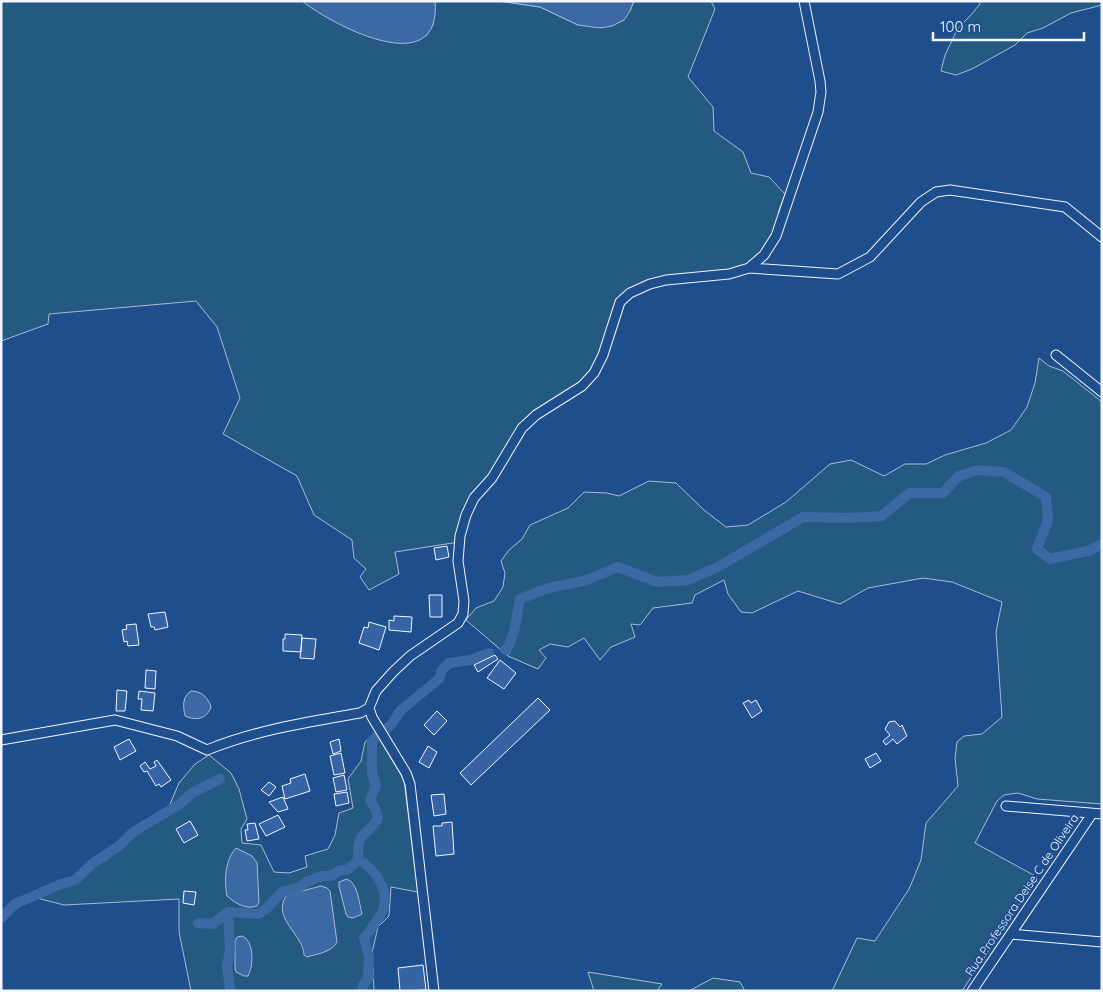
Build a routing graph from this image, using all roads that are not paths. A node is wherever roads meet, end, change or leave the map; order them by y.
1 (804, 1) edge
2 (1102, 237) edge
3 (748, 268) junction
4 (1056, 355) dead end
5 (1102, 392) edge
6 (369, 708) junction
7 (1, 740) edge
8 (1006, 806) dead end
9 (1097, 814) edge
10 (1011, 934) junction
11 (1102, 942) edge
12 (434, 991) edge
13 (972, 991) edge

1 - 3 street
2 - 3 street
3 - 6 street
4 - 5 street
6 - 7 street
6 - 12 street
8 - 9 street, Rua Professora Deise C de Oliveira
9 - 10 street, Rua Professora Deise C de Oliveira
10 - 11 street
10 - 13 street, Rua Professora Deise C de Oliveira

